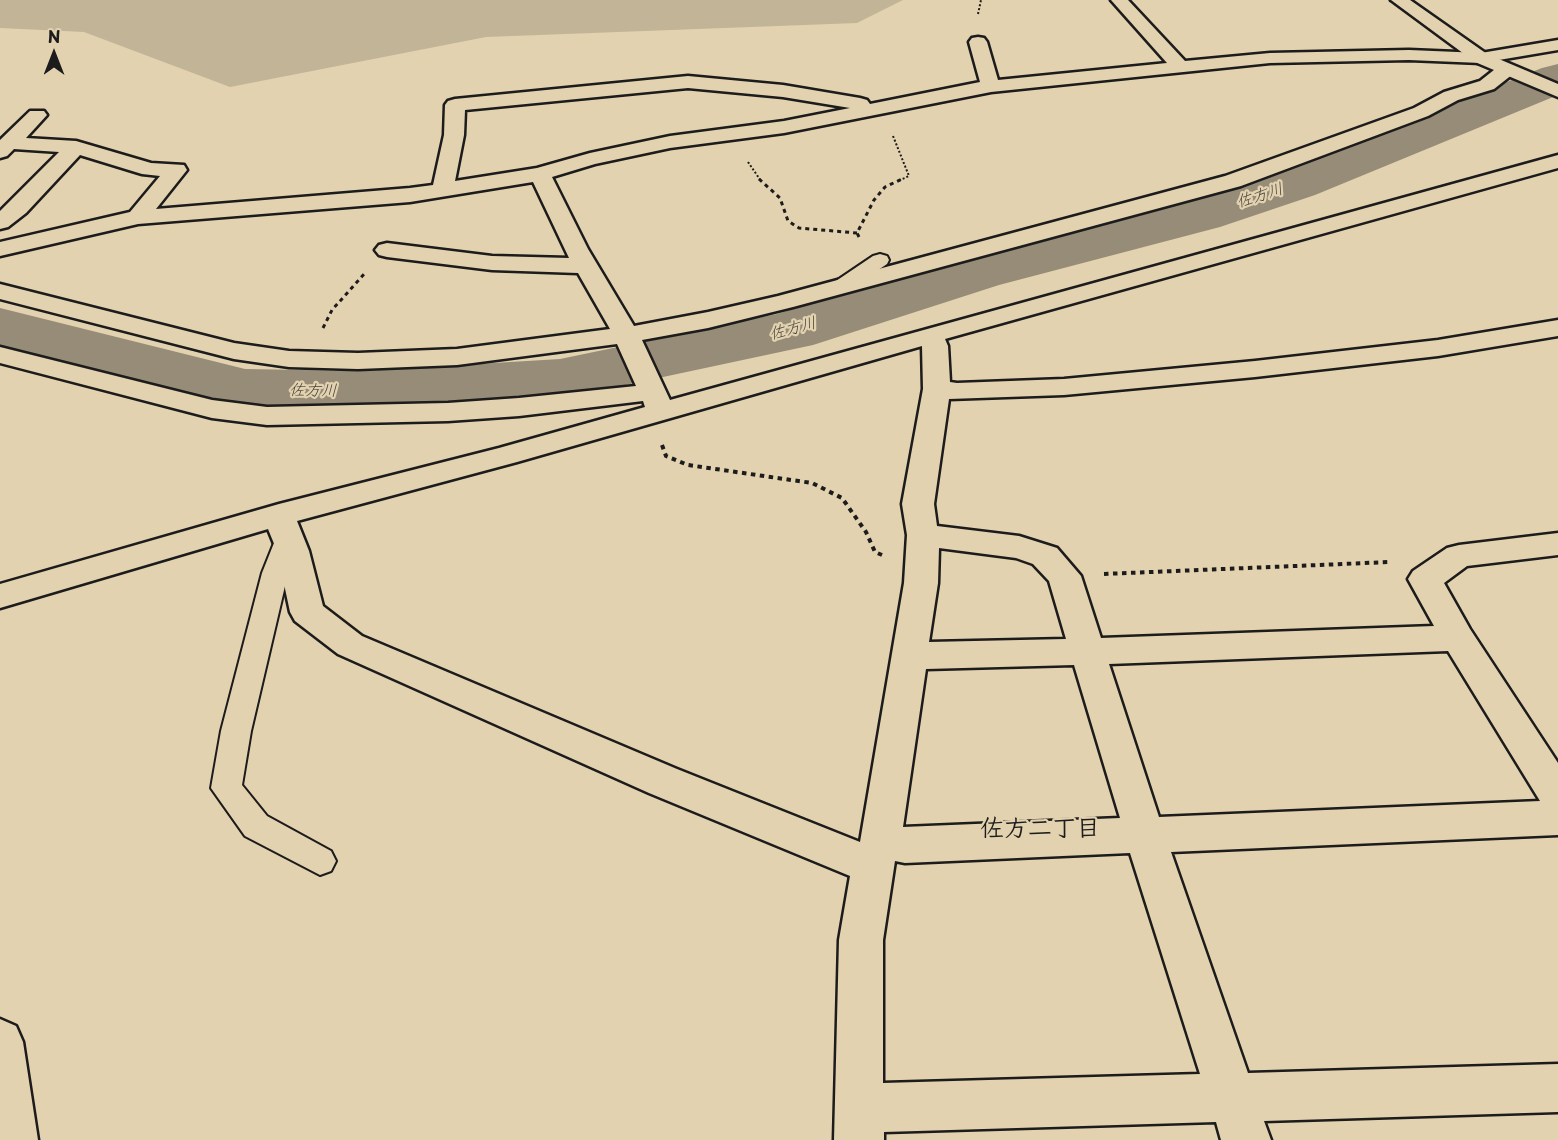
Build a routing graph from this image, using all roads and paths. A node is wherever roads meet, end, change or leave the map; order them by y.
1 (1119, 0) edge
2 (1399, 0) edge
3 (978, 42) dead end
4 (1558, 45) edge
5 (1482, 58) junction
6 (1180, 66) junction
7 (1511, 72) junction
8 (991, 86) junction
9 (1558, 91) edge
10 (885, 107) junction
11 (37, 115) dead end
12 (730, 134) junction
13 (5, 147) edge
14 (76, 147) junction
15 (1558, 161) edge
16 (540, 174) junction
17 (443, 189) junction
18 (138, 217) junction
19 (0, 222) edge
20 (857, 232) junction
21 (0, 249) edge
22 (387, 250) joint
23 (875, 263) joint
24 (586, 266) junction
25 (840, 287) junction
26 (0, 291) edge
27 (1558, 328) edge
28 (626, 335) junction
29 (930, 336) junction
30 (0, 355) edge
31 (347, 361) junction
32 (937, 389) junction
33 (654, 401) junction
34 (284, 527) junction
35 (1558, 544) edge
36 (923, 549) junction
37 (1440, 569) junction
38 (1064, 576) junction
39 (0, 596) edge
40 (1458, 638) junction
41 (1087, 650) junction
42 (910, 656) junction
43 (1558, 796) edge
44 (1558, 818) edge
45 (1145, 835) junction
46 (877, 852) junction
47 (320, 861) dead end
48 (0, 1042) edge
49 (1558, 1088) edge
50 (1240, 1119) edge
51 (859, 1124) edge
52 (13, 1140) edge

1 - 6 street
2 - 5 street
3 - 8 street
4 - 5 street
5 - 6 street
5 - 7 street
6 - 8 street
7 - 9 street
7 - 25 street
8 - 10 street
10 - 12 street
10 - 17 street
10 - 20 path
11 - 13 street
12 - 16 street
12 - 20 path
13 - 14 street
14 - 18 street
14 - 19 street
15 - 29 street
16 - 17 street
16 - 24 street
17 - 18 street
18 - 21 street
20 - 23 path
22 - 24 street
22 - 31 path
23 - 25 lane
24 - 28 street
25 - 28 street
26 - 31 street
27 - 32 street
28 - 31 street
28 - 33 street
29 - 32 street
29 - 33 street
30 - 33 street
32 - 36 street
33 - 34 street
33 - 36 path
34 - 39 street
34 - 46 street
34 - 47 lane
35 - 37 street
36 - 38 street
36 - 42 street
37 - 38 path
37 - 40 street
38 - 41 street
40 - 41 street
40 - 43 street
41 - 42 street
41 - 45 street
42 - 46 street
44 - 45 street
45 - 46 street
45 - 50 street
46 - 51 street
48 - 52 street
49 - 50 street
50 - 51 street

